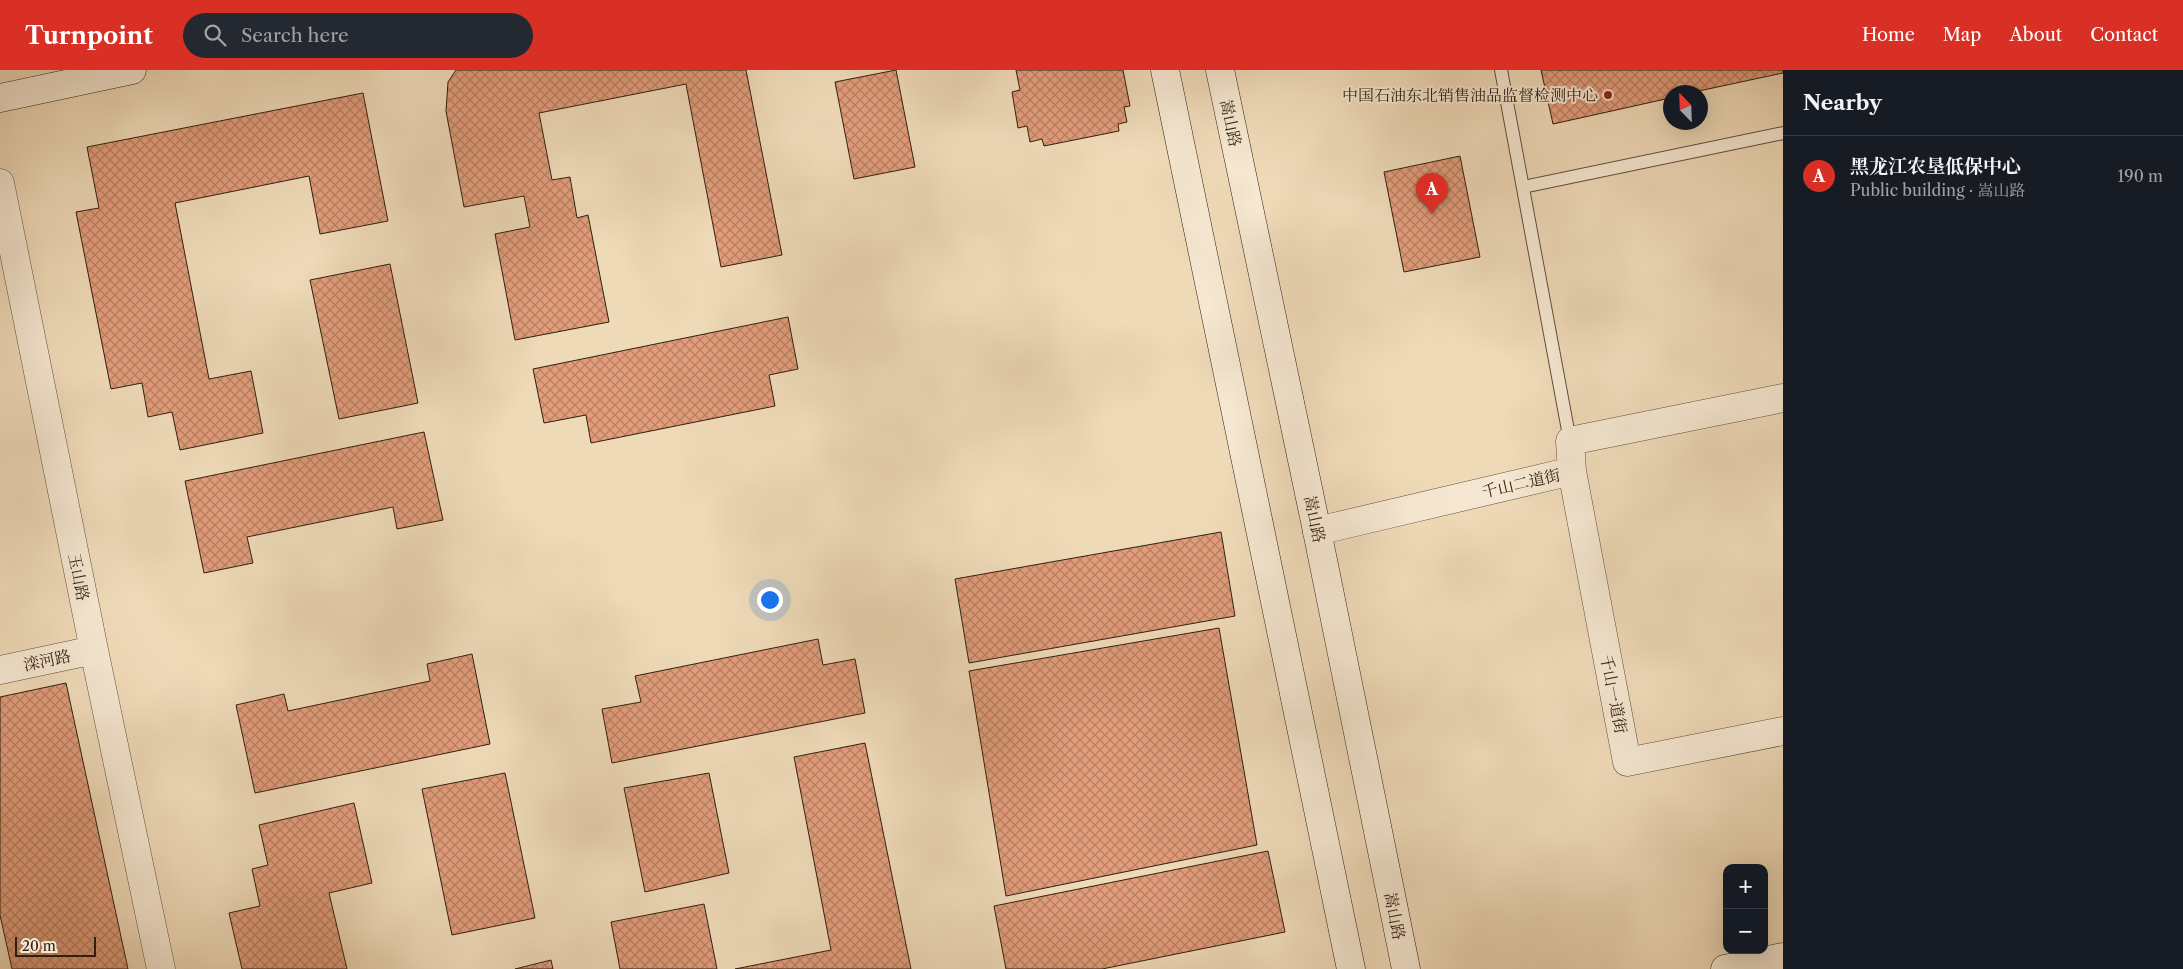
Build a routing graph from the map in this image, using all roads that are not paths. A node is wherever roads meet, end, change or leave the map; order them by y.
1 (132, 70) edge
2 (1165, 70) edge
3 (1220, 70) edge
4 (1501, 70) edge
5 (0, 98) edge
6 (1783, 133) edge
7 (0, 183) edge
8 (1523, 187) junction
9 (1783, 398) edge
10 (1570, 441) junction
11 (1572, 471) junction
12 (1317, 531) junction
13 (94, 650) junction
14 (0, 670) edge
15 (1783, 731) edge
16 (1783, 957) edge
17 (162, 969) edge
18 (1351, 969) edge
19 (1406, 969) edge
20 (1725, 969) edge

1 - 5 main road
2 - 18 main road
3 - 12 main road, 嵩山路
4 - 8 lane
6 - 8 lane
7 - 13 main road, 玉山路
8 - 10 lane
9 - 10 main road
10 - 11 main road, 千山二道街
11 - 12 main road, 千山二道街
11 - 15 main road, 千山一道街
12 - 19 main road, 嵩山路
13 - 14 main road, 滦河路
13 - 17 main road, 玉山路
16 - 20 main road

